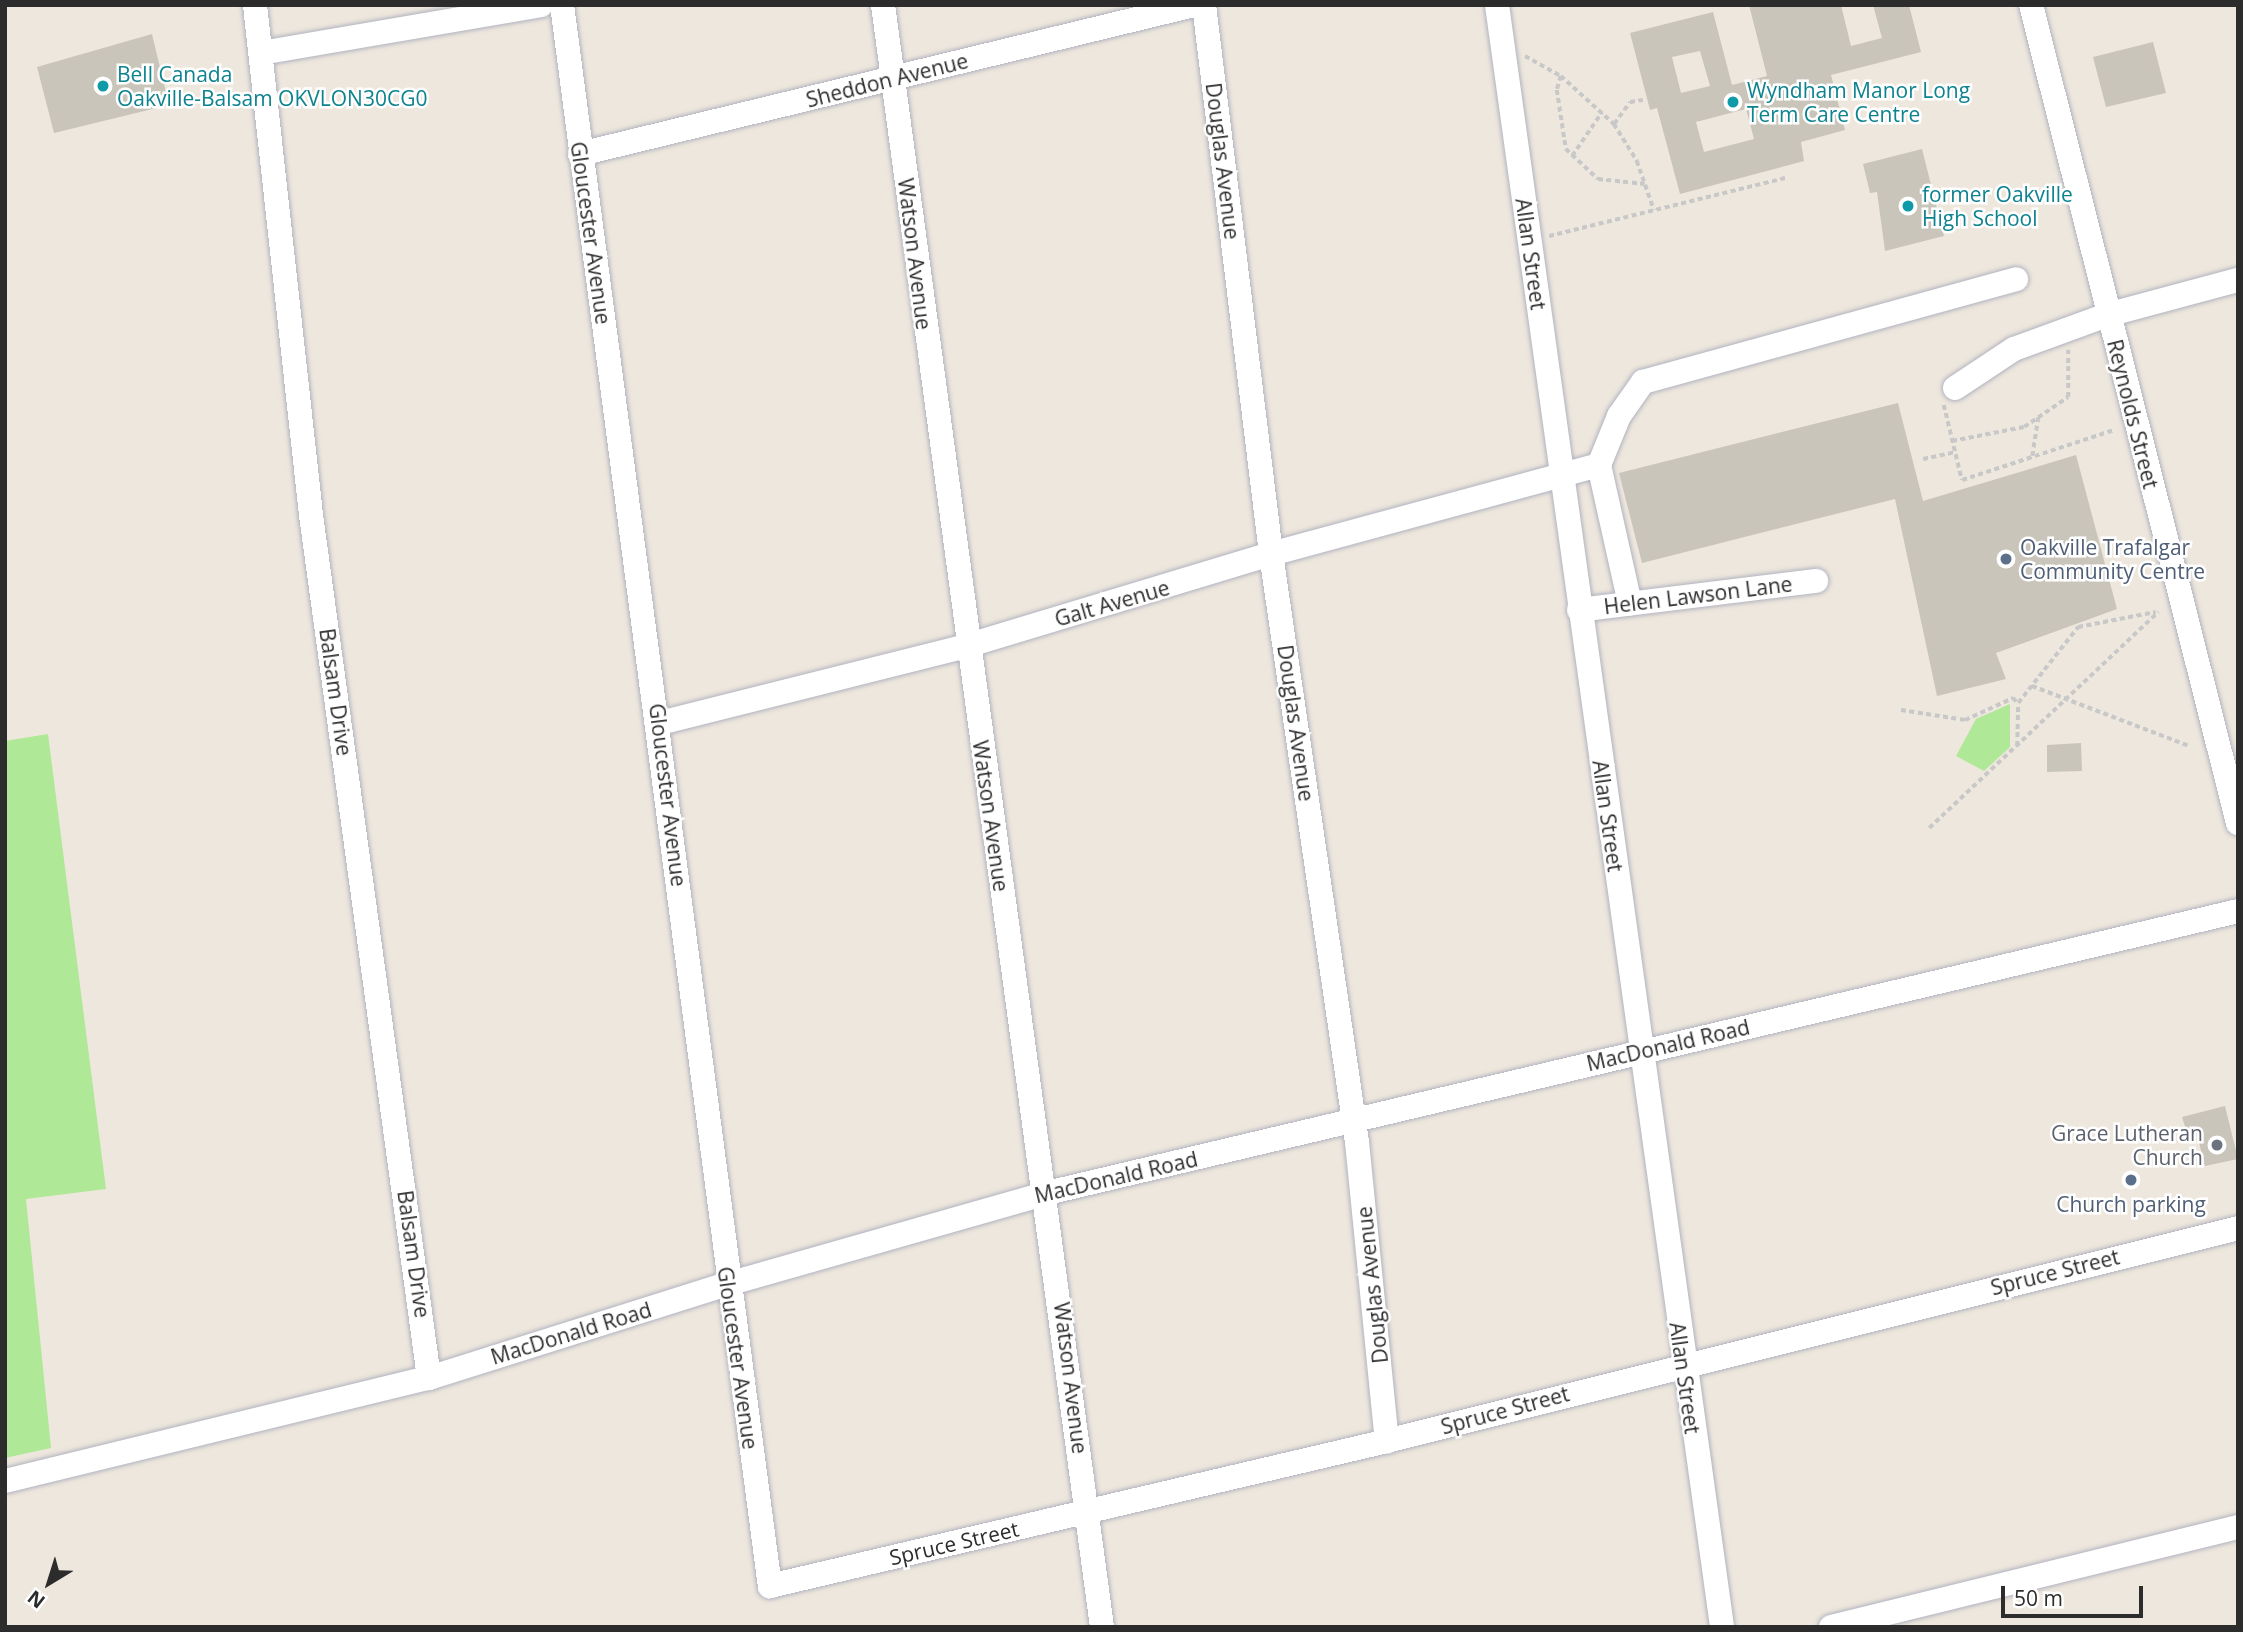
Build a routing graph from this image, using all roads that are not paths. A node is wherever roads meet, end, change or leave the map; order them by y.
1 (255, 5) edge
2 (541, 5) edge
3 (562, 5) edge
4 (883, 5) edge
5 (1194, 5) edge
6 (1204, 5) edge
7 (1497, 5) edge
8 (2031, 5) edge
9 (261, 53) junction
10 (892, 78) junction
11 (580, 154) junction
12 (2016, 279) dead end
13 (2238, 280) edge
14 (2107, 315) junction
15 (1948, 390) road end
16 (1599, 466) junction
17 (1560, 472) junction
18 (1271, 554) junction
19 (1816, 581) dead end
20 (1630, 604) junction
21 (1579, 610) junction
22 (966, 646) junction
23 (660, 723) junction
24 (2236, 808) edge
25 (2238, 911) edge
26 (1640, 1052) junction
27 (1354, 1121) junction
28 (1047, 1192) junction
29 (2238, 1227) edge
30 (728, 1284) junction
31 (1683, 1363) junction
32 (429, 1378) junction
33 (1387, 1441) junction
34 (5, 1482) edge
35 (1088, 1513) junction
36 (2238, 1527) edge
37 (770, 1586) joint
38 (1102, 1627) edge
39 (1722, 1627) edge
40 (1831, 1627) edge

1 - 9 street, Balsam Drive
2 - 9 street
3 - 11 street, Gloucester Avenue
4 - 10 street, Watson Avenue
5 - 10 street, Sheddon Avenue
6 - 18 street, Douglas Avenue
7 - 17 street, Allan Street
8 - 14 street, Reynolds Street
9 - 32 street, Balsam Drive
10 - 11 street, Sheddon Avenue
10 - 22 street, Watson Avenue
11 - 23 street, Gloucester Avenue
12 - 16 street
13 - 14 street
14 - 15 street
14 - 24 street, Reynolds Street
16 - 17 street, Galt Avenue
16 - 20 street
17 - 18 street, Galt Avenue
17 - 21 street, Allan Street
18 - 22 street, Galt Avenue
18 - 27 street, Douglas Avenue
19 - 20 street, Helen Lawson Lane
20 - 21 street, Helen Lawson Lane
21 - 26 street, Allan Street
22 - 23 street, Galt Avenue
22 - 28 street, Watson Avenue
23 - 30 street, Gloucester Avenue
25 - 26 street, MacDonald Road
26 - 27 street, MacDonald Road
26 - 31 street, Allan Street
27 - 28 street, MacDonald Road
27 - 33 street, Douglas Avenue
28 - 30 street, MacDonald Road
28 - 35 street, Watson Avenue
29 - 31 street, Spruce Street
30 - 32 street, MacDonald Road
30 - 37 street, Gloucester Avenue
31 - 33 street, Spruce Street
31 - 39 street, Allan Street
32 - 34 street, MacDonald Road
33 - 35 street, Spruce Street
35 - 37 street, Spruce Street
35 - 38 street, Watson Avenue
36 - 40 street

